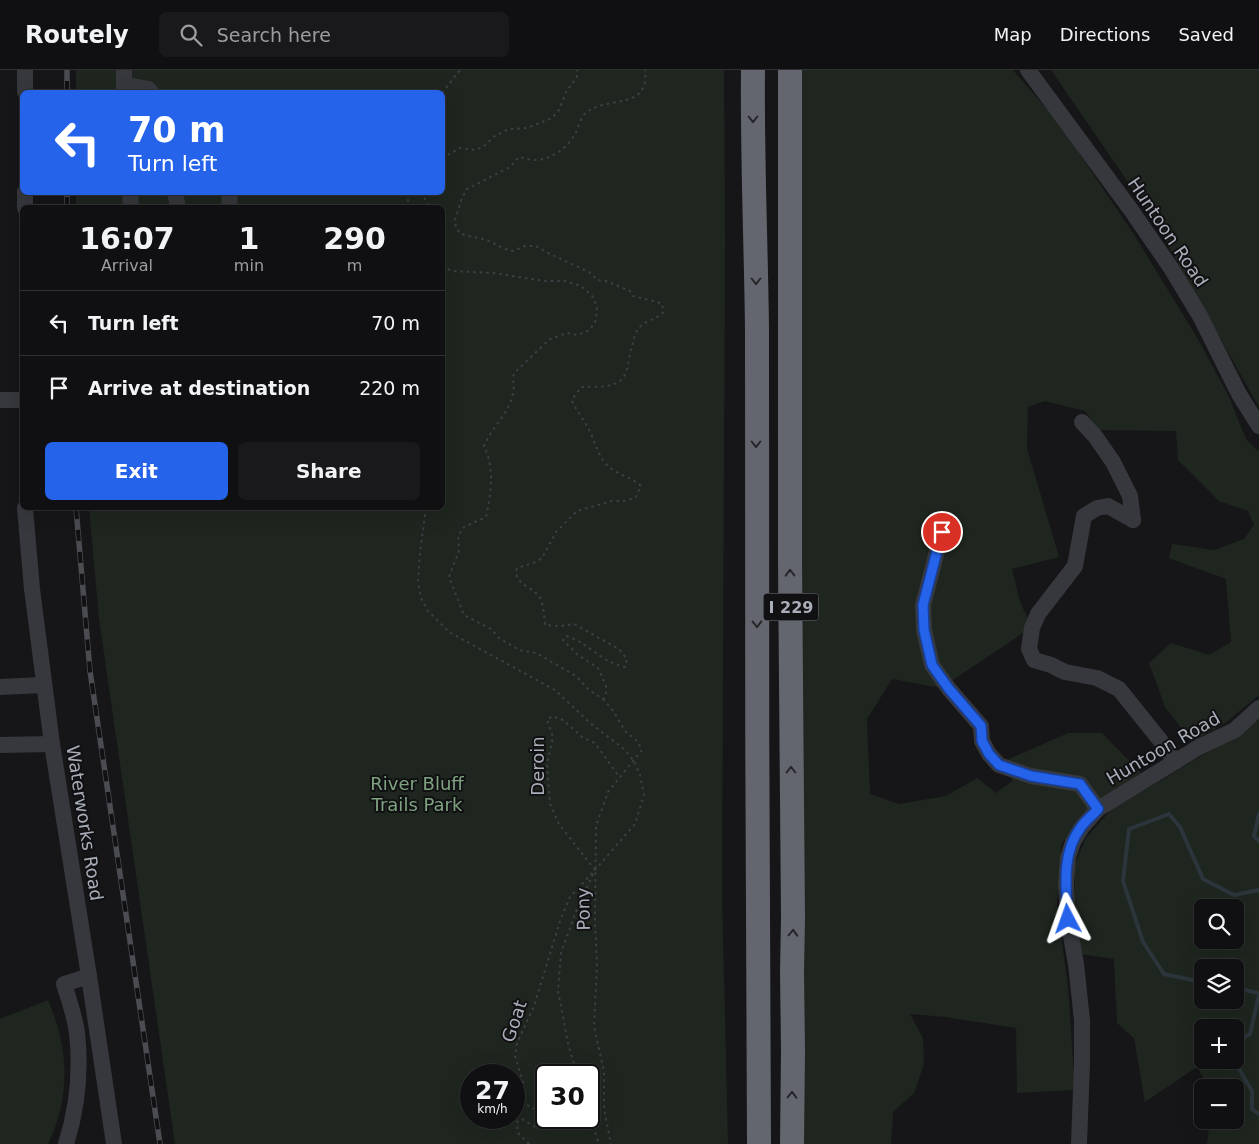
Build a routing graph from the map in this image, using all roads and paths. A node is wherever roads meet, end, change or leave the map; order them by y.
1 (25, 70) edge
2 (460, 70) edge
3 (577, 70) edge
4 (645, 70) edge
5 (753, 70) edge
6 (790, 70) edge
7 (1028, 70) edge
8 (125, 83) edge
9 (25, 90) edge
10 (149, 90) edge
11 (444, 90) edge
12 (445, 156) edge
13 (445, 268) edge
14 (0, 400) edge
15 (20, 400) edge
16 (1082, 422) dead end
17 (1259, 426) edge
18 (25, 510) edge
19 (426, 510) edge
20 (942, 532) dead end
21 (44, 685) junction
22 (0, 687) edge
23 (603, 699) junction
24 (1259, 708) edge
25 (52, 744) junction
26 (0, 745) edge
27 (634, 761) junction
28 (1175, 762) junction
29 (620, 778) junction
30 (1098, 809) junction
31 (595, 870) junction
32 (89, 976) junction
33 (575, 1064) edge
34 (594, 1129) edge
35 (66, 1144) edge
36 (114, 1144) edge
37 (529, 1144) edge
38 (599, 1144) edge
39 (611, 1144) edge
40 (759, 1144) edge
41 (792, 1144) edge
42 (1079, 1144) edge

1 - 9 street
2 - 11 path
3 - 12 path
4 - 23 path
5 -> 40 highway, I 229
41 -> 6 highway, I 229
7 - 17 street, Huntoon Road
8 - 10 street
13 - 23 path
14 - 15 street
16 - 28 street
18 - 21 street, Waterworks Road
19 - 27 path
20 - 30 street
21 - 22 street
21 - 25 street, Waterworks Road
23 - 27 path
24 - 28 street, Huntoon Road
25 - 26 street
25 - 32 street, Waterworks Road
27 - 29 path, Pony
27 - 31 path
28 - 30 street, Huntoon Road
29 - 31 path, Pony
29 - 31 path, Deroin
30 - 42 street, Huntoon Road
31 - 33 path
31 - 37 path, Goat
31 - 39 path, Pony
32 - 35 street
32 - 36 street, Waterworks Road
34 - 38 path

